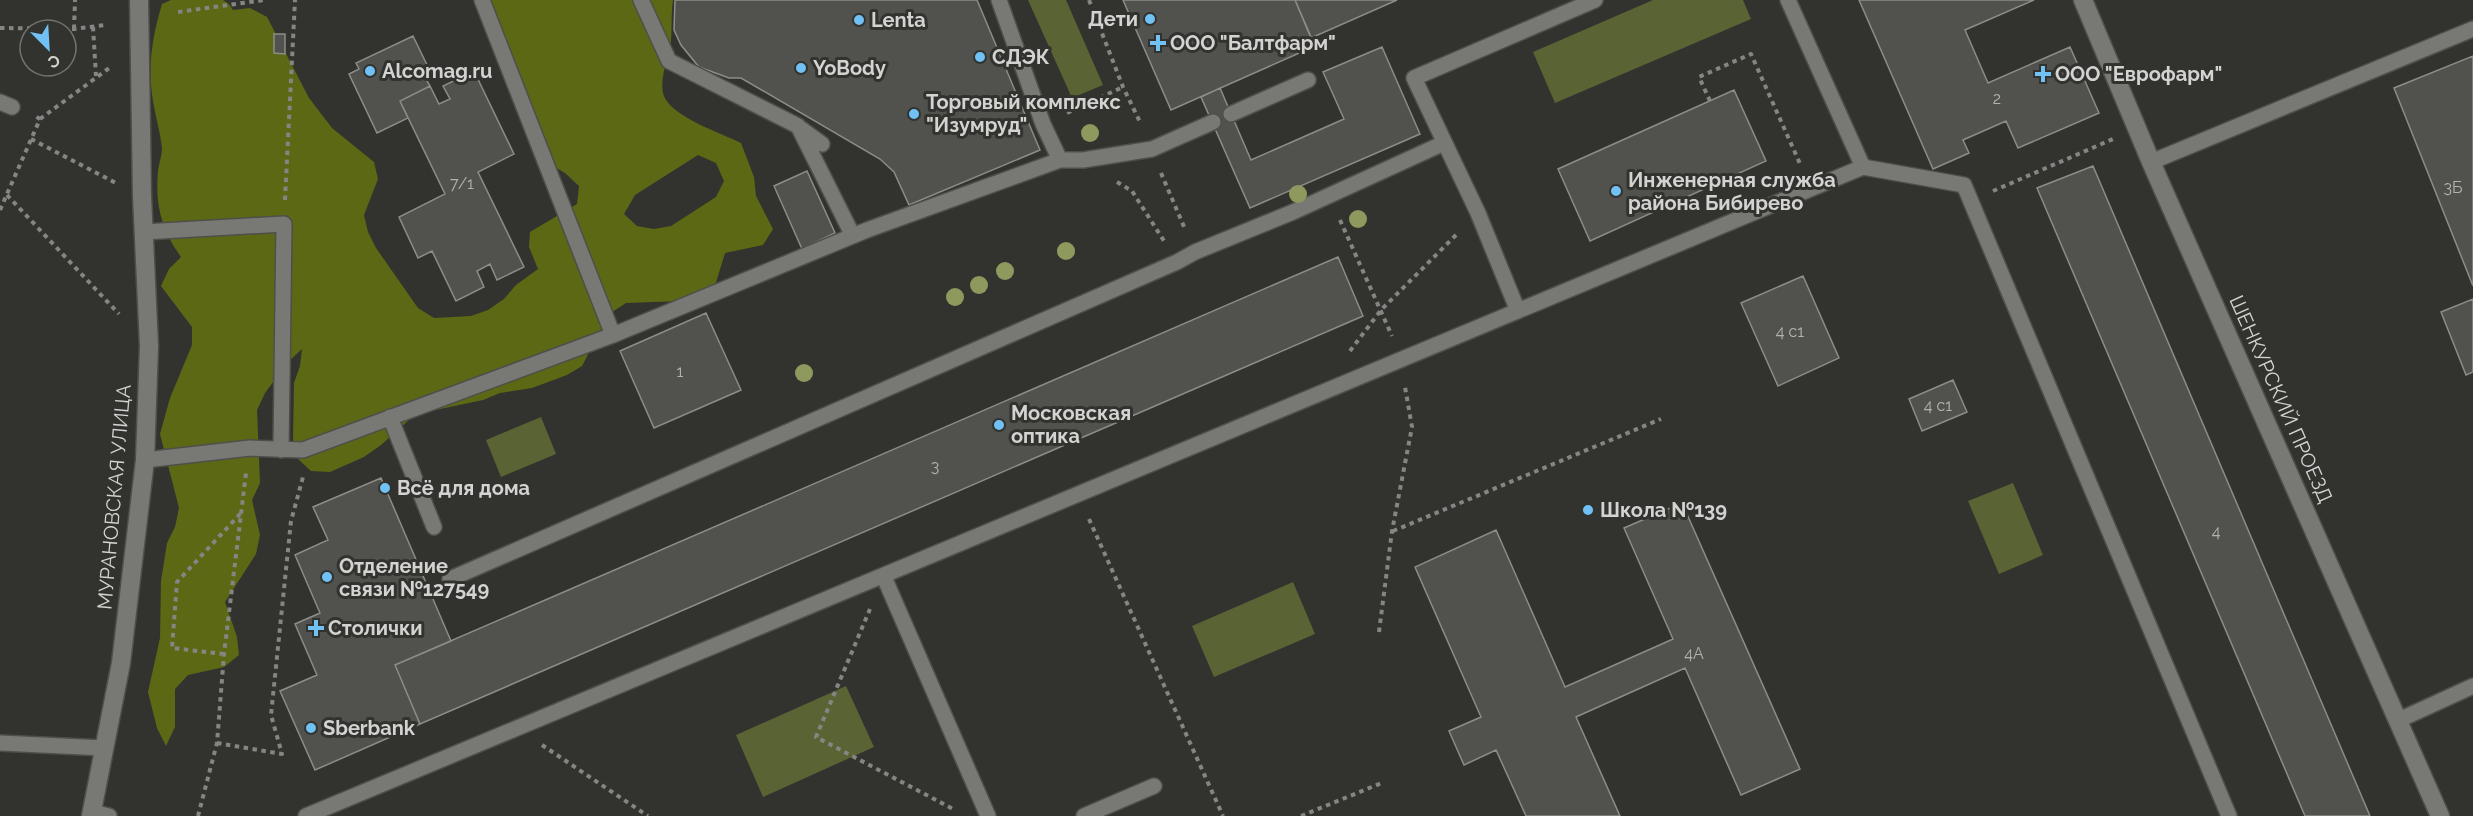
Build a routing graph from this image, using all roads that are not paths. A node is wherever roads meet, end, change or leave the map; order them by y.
1 (139, 0) edge
2 (482, 0) edge
3 (641, 0) edge
4 (999, 0) edge
5 (1595, 0) edge
6 (1788, 0) edge
7 (2083, 0) edge
8 (2473, 29) edge
9 (1308, 80) dead end
10 (1231, 114) dead end
11 (1213, 122) dead end
12 (798, 126) junction
13 (1444, 143) junction
14 (822, 144) dead end
15 (1060, 160) junction
16 (2151, 162) junction
17 (1863, 167) junction
18 (144, 232) junction
19 (854, 236) junction
20 (1518, 311) junction
21 (613, 335) junction
22 (390, 417) junction
23 (281, 450) junction
24 (145, 460) junction
25 (434, 527) dead end
26 (884, 577) junction
27 (450, 579) dead end
28 (2473, 686) edge
29 (2399, 720) junction
30 (0, 742) edge
31 (104, 748) junction
32 (1154, 786) dead end
33 (97, 815) edge
34 (306, 816) edge
35 (988, 816) edge
36 (1084, 816) edge
37 (2229, 816) edge
38 (2440, 816) edge

1 - 18 street, МУРАНОВСКАЯ УЛИЦА
2 - 21 lane
3 - 12 lane
4 - 15 lane
5 - 13 lane
6 - 17 lane
7 - 16 street, ШЕНКУРСКИЙ ПРОЕЗД
8 - 16 lane
9 - 10 lane
11 - 15 lane
12 - 14 lane
12 - 19 lane
13 - 20 lane
13 - 27 lane
15 - 19 lane
16 - 29 street, ШЕНКУРСКИЙ ПРОЕЗД
17 - 20 lane
17 - 37 lane
18 - 23 lane
18 - 24 street, МУРАНОВСКАЯ УЛИЦА
19 - 21 lane
20 - 26 lane
21 - 22 lane
22 - 23 lane
22 - 25 lane
23 - 24 lane
24 - 31 street, МУРАНОВСКАЯ УЛИЦА
26 - 34 lane
26 - 35 lane
28 - 29 lane
29 - 38 street, ШЕНКУРСКИЙ ПРОЕЗД
30 - 31 lane
31 - 33 street, МУРАНОВСКАЯ УЛИЦА
32 - 36 lane

